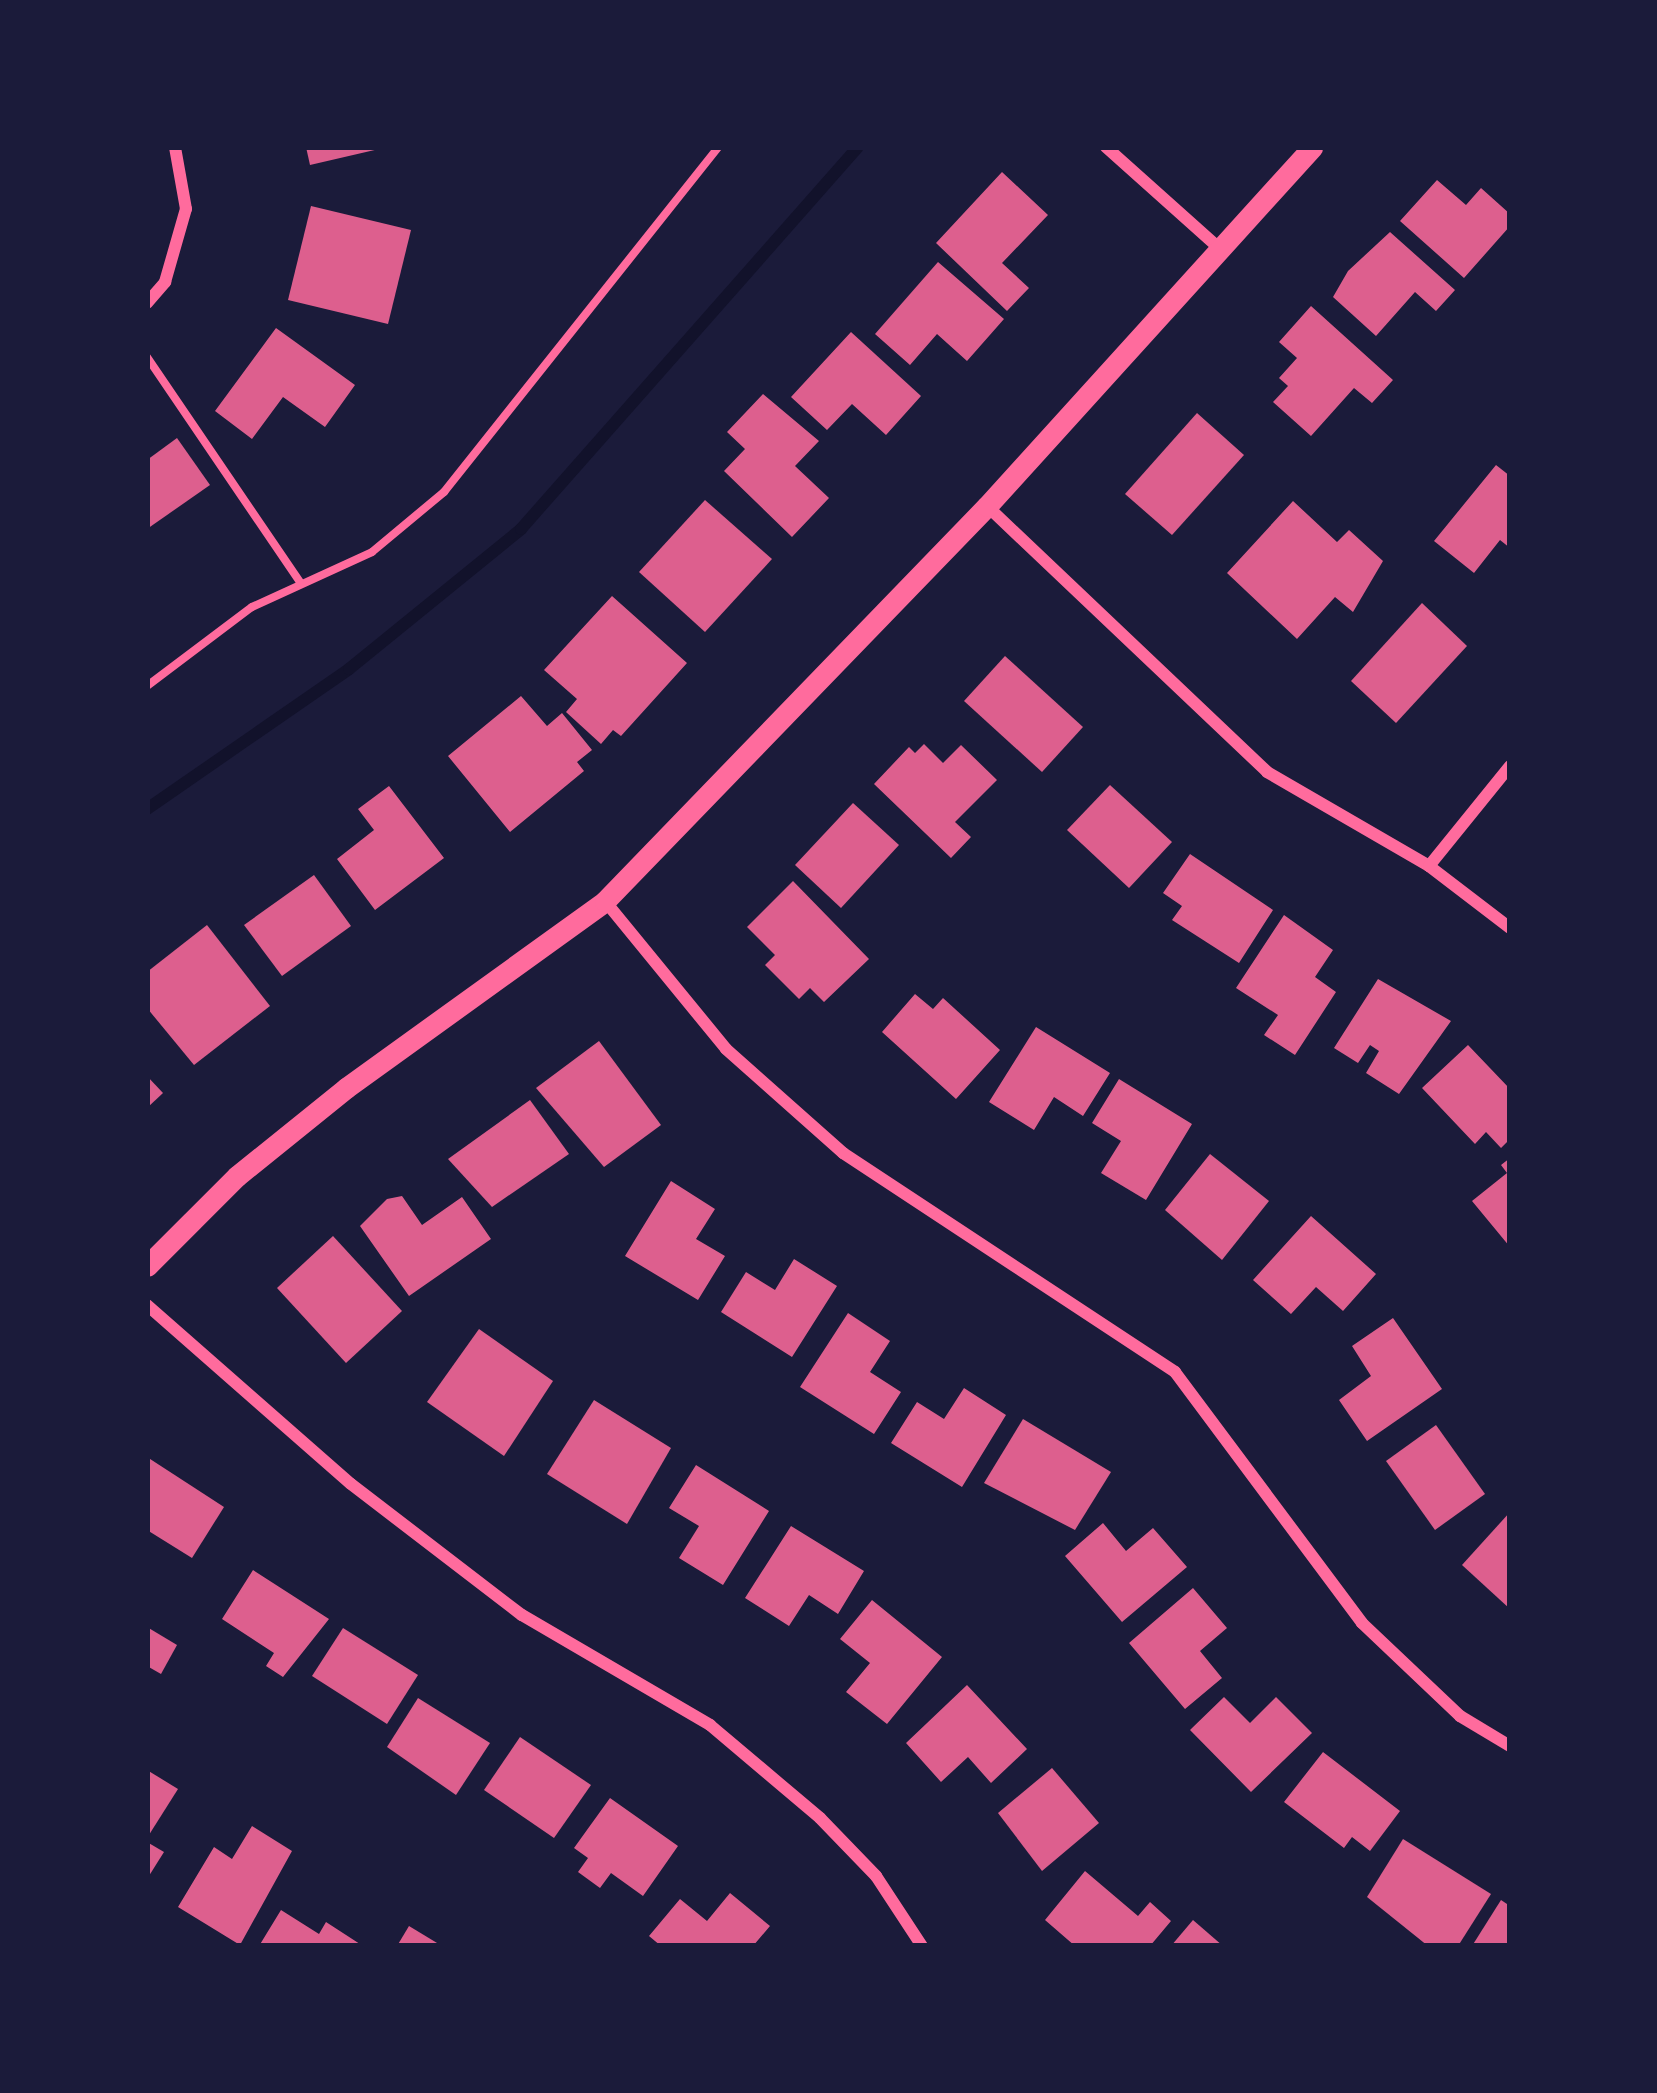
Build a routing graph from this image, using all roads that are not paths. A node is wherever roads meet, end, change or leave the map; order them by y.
1 (175, 147) edge
2 (1106, 147) edge
3 (1312, 147) edge
4 (1218, 248) junction
5 (147, 303) edge
6 (987, 506) junction
7 (1510, 766) edge
8 (1429, 866) junction
9 (604, 901) junction
10 (1510, 928) edge
11 (147, 1266) edge
12 (147, 1305) edge
13 (1510, 1746) edge
14 (922, 1946) edge

1 - 5 street
2 - 4 street
3 - 4 street
4 - 6 street
6 - 8 street
6 - 9 street
7 - 8 street
8 - 10 street
9 - 11 street
9 - 13 street
12 - 14 street

